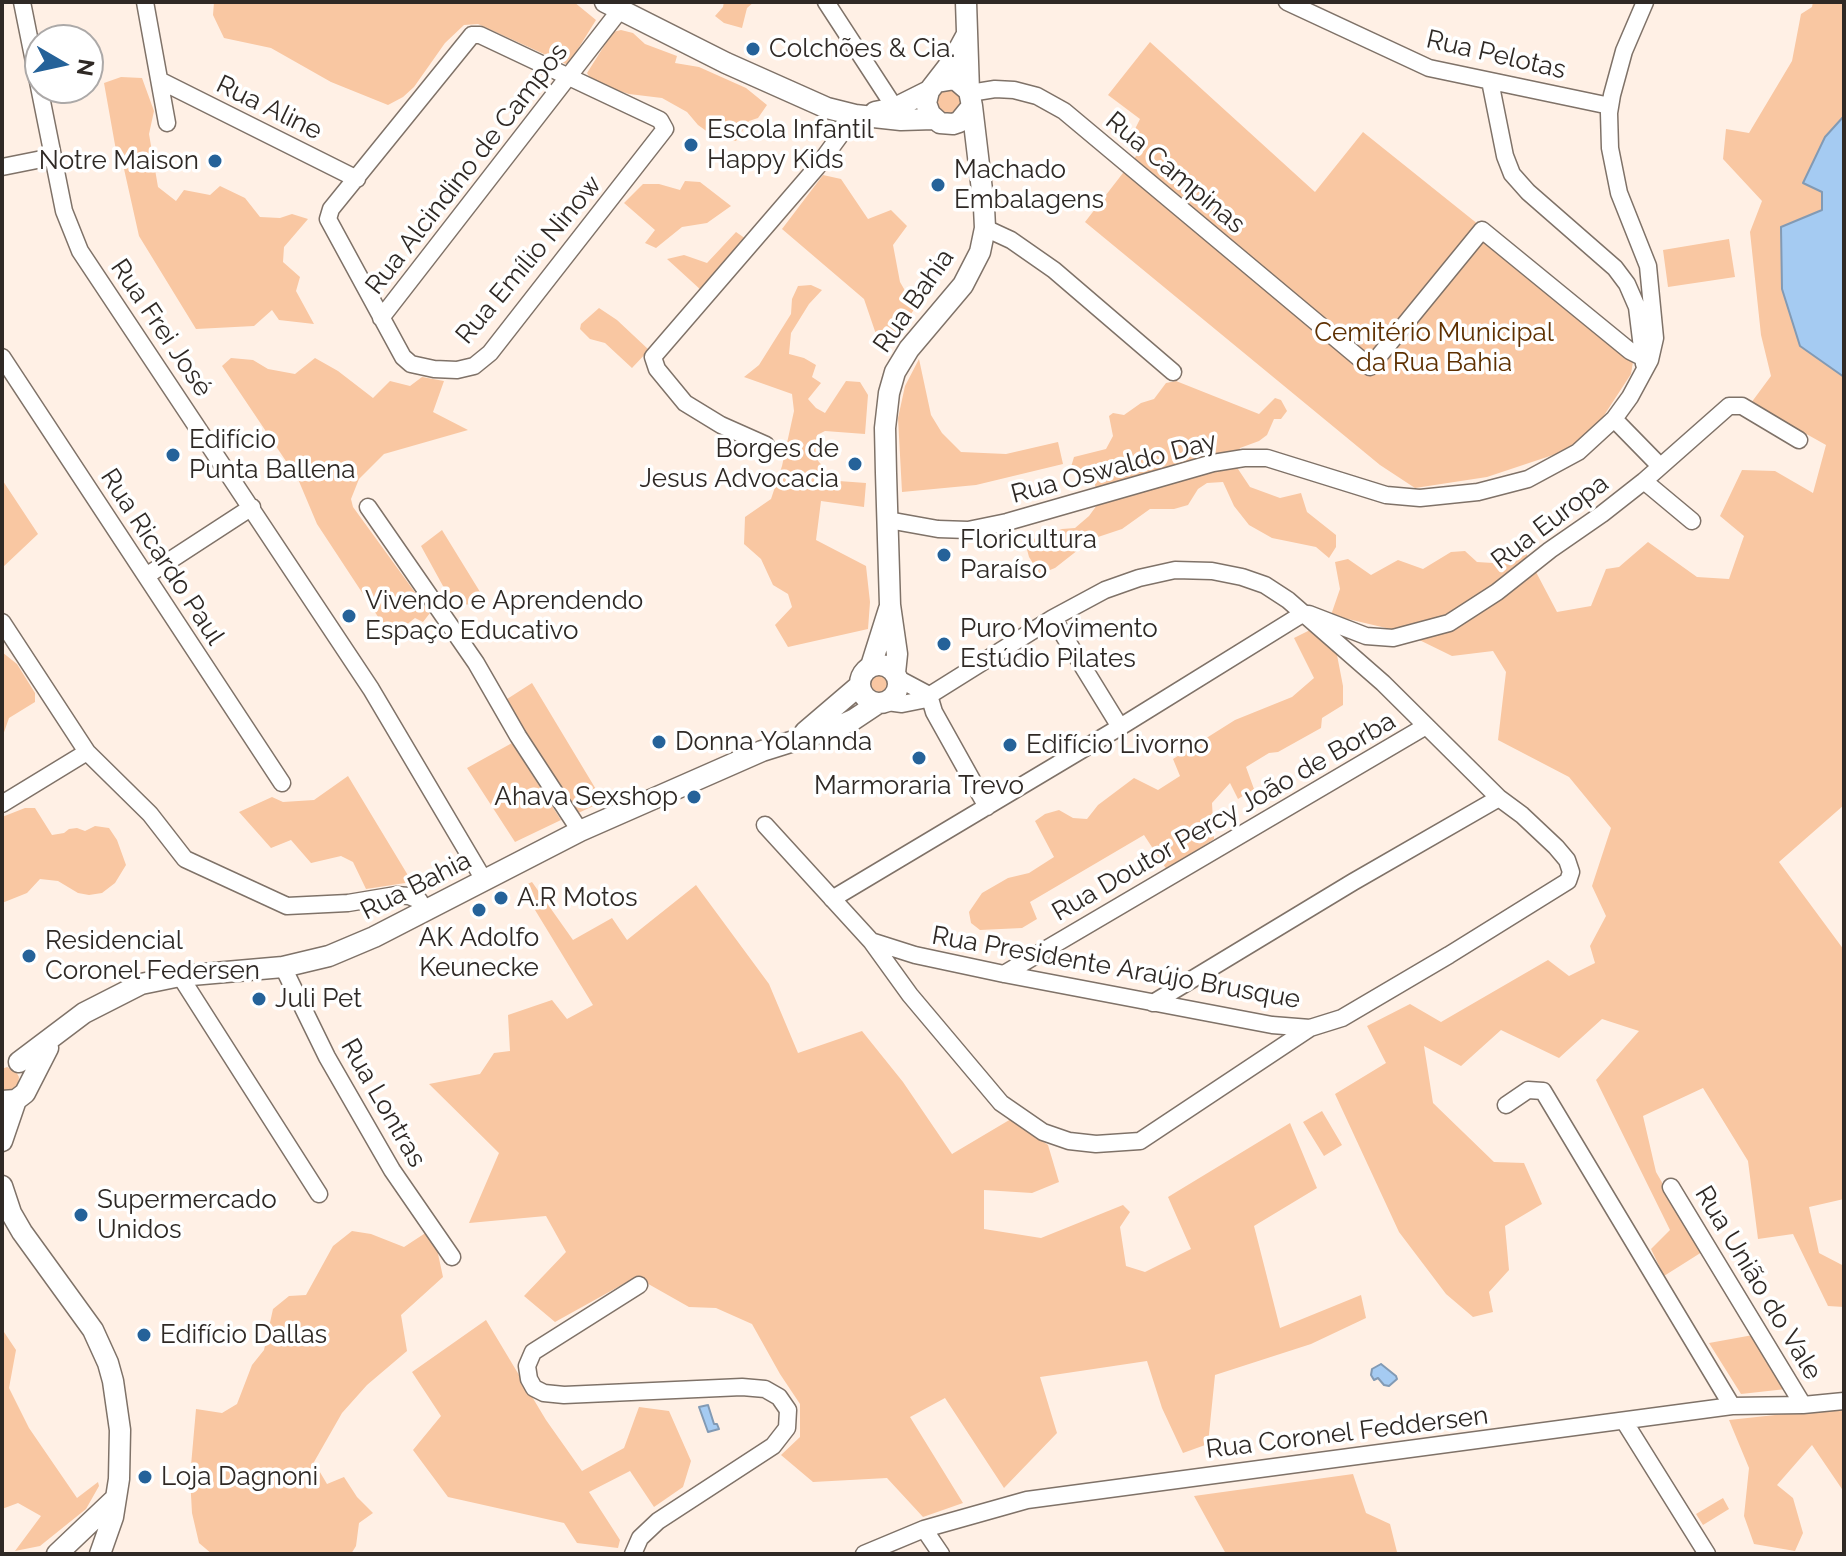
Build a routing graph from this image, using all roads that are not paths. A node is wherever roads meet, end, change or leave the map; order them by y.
1 (22, 2) edge
2 (145, 2) edge
3 (826, 2) edge
4 (966, 2) edge
5 (1287, 2) edge
6 (1645, 2) edge
7 (613, 6) edge
8 (966, 36) junction
9 (569, 78) junction
10 (161, 81) junction
11 (1490, 81) junction
12 (933, 86) junction
13 (971, 98) junction
14 (1610, 106) junction
15 (895, 108) junction
16 (855, 115) junction
17 (940, 122) junction
18 (167, 123) dead end
19 (52, 157) junction
20 (2, 167) edge
21 (980, 172) junction
22 (357, 179) junction
23 (985, 228) junction
24 (381, 318) junction
25 (2, 357) edge
26 (1644, 363) junction
27 (1173, 372) dead end
28 (1614, 419) junction
29 (1799, 440) dead end
30 (766, 445) dead end
31 (1660, 466) junction
32 (1644, 481) junction
33 (252, 507) junction
34 (368, 507) dead end
35 (888, 520) junction
36 (1692, 521) dead end
37 (146, 576) junction
38 (890, 605) junction
39 (1304, 613) junction
40 (1053, 618) junction
41 (2, 622) edge
42 (871, 666) junction
43 (896, 675) junction
44 (860, 685) junction
45 (929, 695) junction
46 (882, 703) junction
47 (1426, 726) junction
48 (1120, 727) junction
49 (792, 740) junction
50 (87, 752) junction
51 (282, 783) dead end
52 (1499, 798) junction
53 (3, 802) edge
54 (987, 807) junction
55 (765, 825) dead end
56 (580, 831) junction
57 (484, 880) junction
58 (832, 899) junction
59 (425, 911) junction
60 (871, 941) junction
61 (283, 967) junction
62 (1004, 974) junction
63 (180, 976) junction
64 (1153, 1003) junction
65 (1310, 1028) junction
66 (54, 1038) junction
67 (10, 1060) edge
68 (29, 1081) junction
69 (9, 1101) edge
70 (1506, 1105) dead end
71 (2, 1141) edge
72 (2, 1186) edge
73 (1671, 1187) dead end
74 (319, 1194) dead end
75 (452, 1257) dead end
76 (639, 1285) dead end
77 (1844, 1401) edge
78 (1803, 1405) junction
79 (1732, 1406) junction
80 (1624, 1421) junction
81 (116, 1498) junction
82 (924, 1529) junction
83 (103, 1552) edge
84 (57, 1554) edge
85 (633, 1554) edge
86 (864, 1554) edge
87 (941, 1554) edge
88 (1707, 1554) edge

1 - 19 street, Rua Frei José
2 - 10 street
3 - 15 street
4 - 8 main road, Rua Bahia
5 - 11 street, Rua Pelotas
6 - 14 street, Rua Oswaldo Day
7 - 9 street, Rua Alcindino de Campos
7 - 16 main road
8 - 12 main road
8 - 13 main road, Rua Bahia
9 - 22 street
9 - 24 street, Rua Alcindino de Campos
9 - 24 street, Rua Emílio Ninow
10 - 18 street
10 - 22 street, Rua Aline
11 - 14 street, Rua Pelotas
11 - 26 street
12 - 13 main road
12 - 15 main road
12 - 17 main road
13 - 17 main road
13 - 21 main road, Rua Bahia
13 - 26 street, Rua Campinas
14 - 26 street, Rua Oswaldo Day
15 - 16 main road
16 - 17 main road
16 - 30 street
17 - 21 main road, Rua Bahia
19 - 20 street
19 - 33 street, Rua Frei José
21 - 23 main road, Rua Bahia
22 - 24 street, Rua Emílio Ninow
23 - 27 street
23 - 35 main road, Rua Bahia
25 - 37 street, Rua Ricardo Paul
26 - 28 street, Rua Oswaldo Day
28 - 31 street
28 - 35 street, Rua Oswaldo Day
29 - 31 street, Rua Europa
31 - 32 street, Rua Europa
32 - 36 street
32 - 39 street, Rua Europa
33 - 37 street
33 - 57 street, Rua Frei José
34 - 56 street
35 - 38 main road, Rua Bahia
37 - 51 street, Rua Ricardo Paul
38 - 42 main road, Rua Bahia
38 - 43 main road, Rua Bahia
39 - 40 street
39 - 47 street
39 - 48 street
40 - 45 street
40 - 48 street
41 - 50 street
42 - 43 main road
42 - 44 main road
43 - 45 street
43 - 46 main road
44 - 46 main road
44 - 49 main road, Rua Bahia
45 - 46 street
45 - 54 street
46 - 49 main road, Rua Bahia
47 - 52 street
47 - 62 street, Rua Doutor Percy João de Borba
48 - 54 street
49 - 56 main road, Rua Bahia
50 - 53 street
50 - 59 street
52 - 64 street
52 - 65 street, Rua Presidente Araújo Brusque
54 - 58 street
55 - 58 street, Rua Presidente Araújo Brusque
56 - 57 main road, Rua Bahia
57 - 59 main road, Rua Bahia
58 - 60 street, Rua Presidente Araújo Brusque
59 - 61 main road, Rua Bahia
60 - 62 street, Rua Presidente Araújo Brusque
60 - 65 street
61 - 63 main road, Rua Bahia
61 - 75 street, Rua Lontras
62 - 64 street, Rua Presidente Araújo Brusque
63 - 66 main road, Rua Bahia
63 - 74 street
64 - 65 street, Rua Presidente Araújo Brusque
66 - 67 main road, Rua Bahia
66 - 68 main road, Rua Bahia
67 - 68 main road
68 - 69 main road, Rua Bahia
69 - 71 main road
70 - 79 street
72 - 81 main road
73 - 78 street, Rua União do Vale
76 - 85 street
77 - 78 street, Rua Coronel Feddersen
78 - 79 street, Rua Coronel Feddersen
79 - 80 street, Rua Coronel Feddersen
80 - 82 street, Rua Coronel Feddersen
80 - 88 street
81 - 83 main road
81 - 84 main road
82 - 86 street, Rua Coronel Feddersen
82 - 87 street

